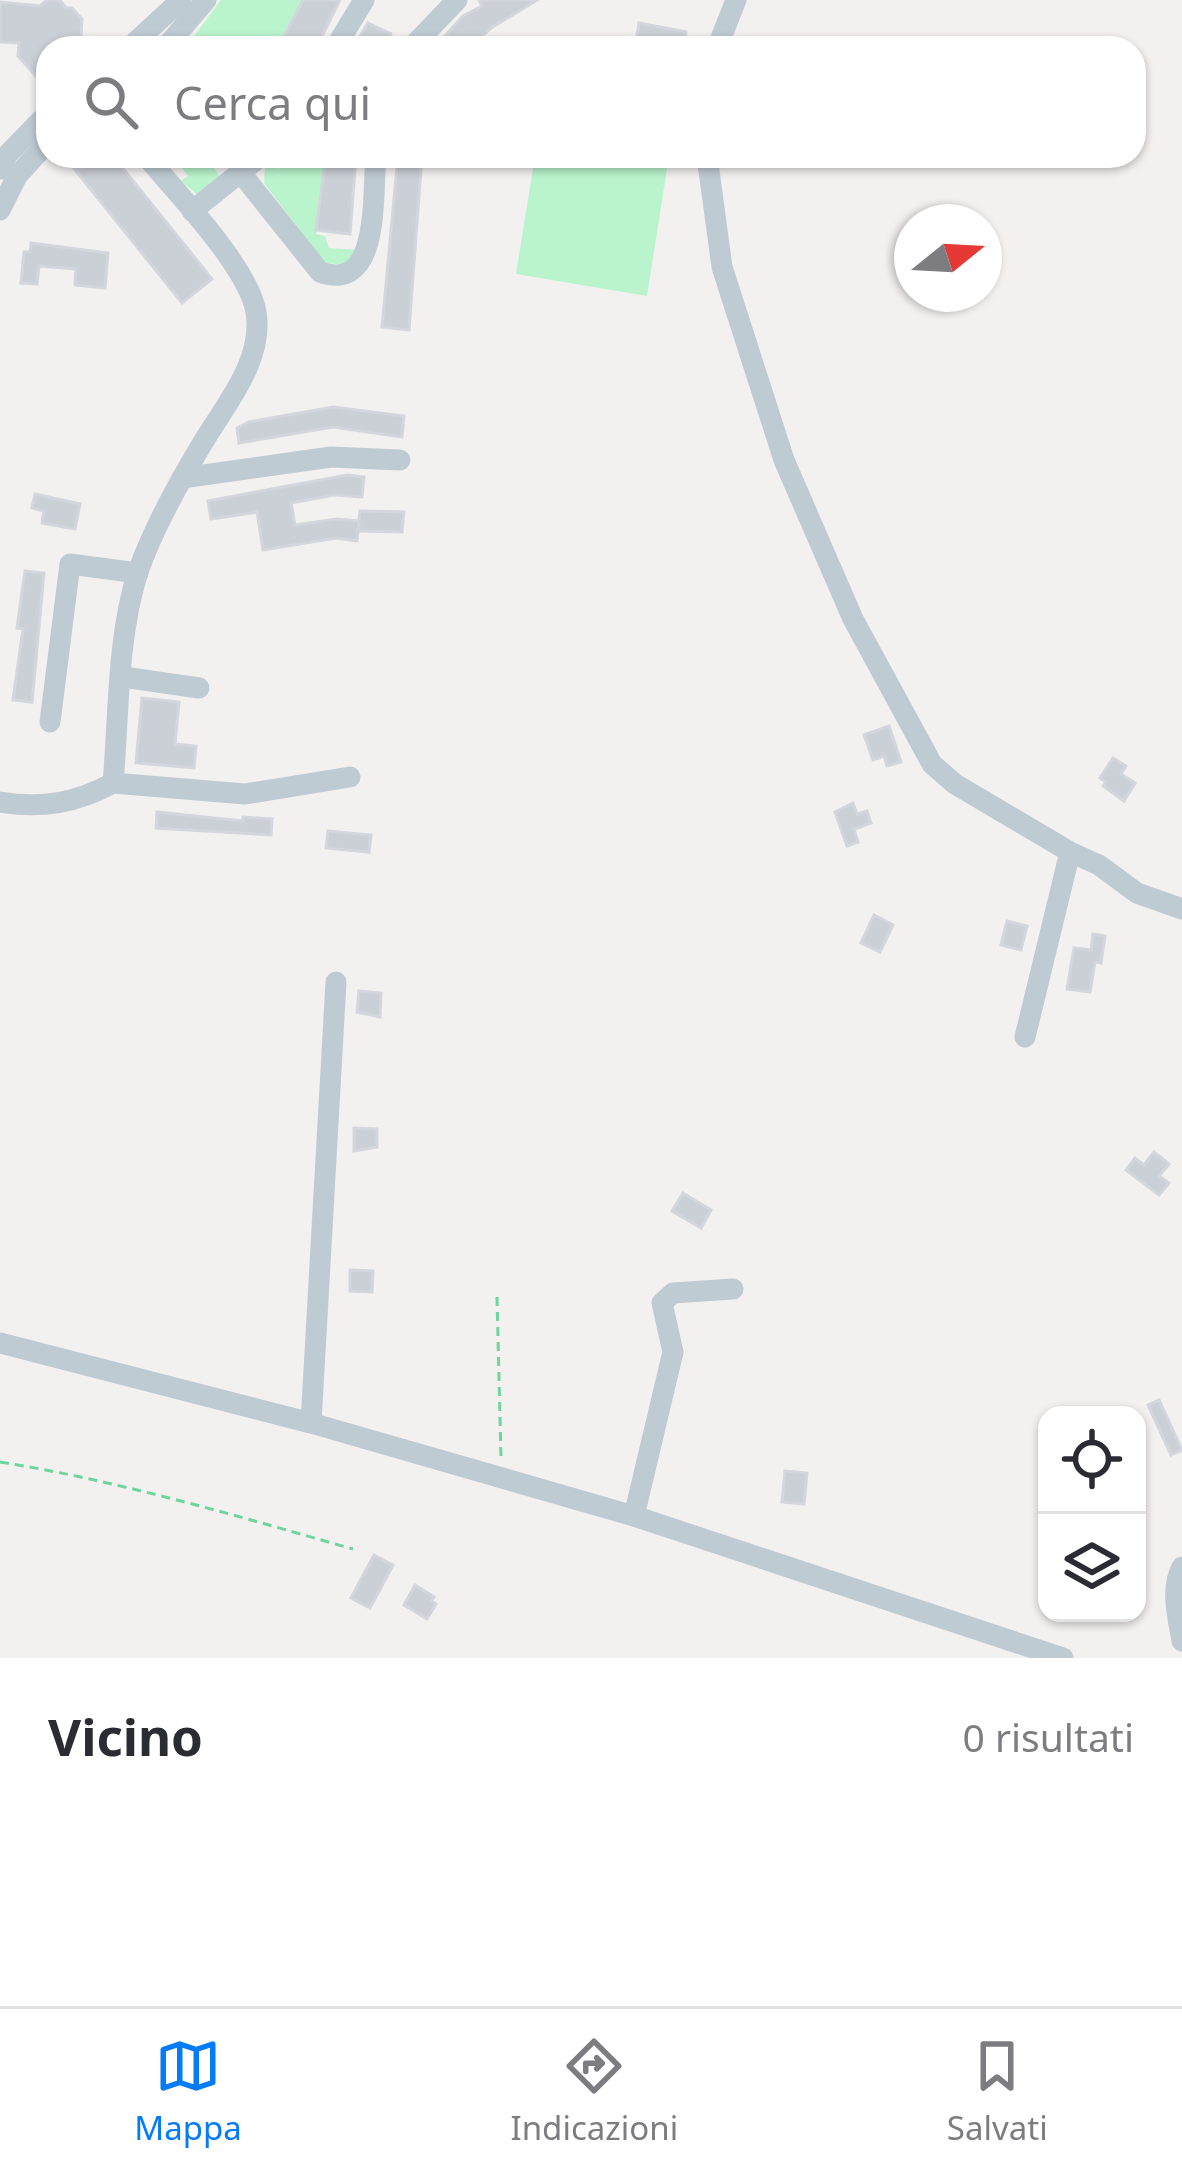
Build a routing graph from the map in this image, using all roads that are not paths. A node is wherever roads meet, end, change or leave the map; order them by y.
1 (181, 0) edge
2 (206, 0) edge
3 (364, 0) edge
4 (457, 0) edge
5 (736, 0) edge
6 (142, 36) edge
7 (176, 36) edge
8 (342, 36) edge
9 (422, 36) edge
10 (722, 36) edge
11 (36, 122) edge
12 (36, 155) edge
13 (156, 168) edge
14 (247, 168) edge
15 (375, 168) edge
16 (709, 168) edge
17 (0, 169) edge
18 (241, 173) junction
19 (0, 210) edge
20 (192, 212) junction
21 (400, 460) dead end
22 (182, 478) junction
23 (138, 573) junction
24 (123, 677) junction
25 (199, 688) dead end
26 (50, 722) dead end
27 (350, 776) dead end
28 (113, 783) junction
29 (0, 802) edge
30 (1070, 852) junction
31 (1182, 909) edge
32 (336, 982) dead end
33 (1025, 1037) dead end
34 (733, 1289) dead end
35 (0, 1343) edge
36 (311, 1423) junction
37 (634, 1516) junction
38 (1182, 1567) edge
39 (1182, 1640) edge
40 (1063, 1658) edge

1 - 6 street
2 - 7 street
3 - 8 street
4 - 9 street
5 - 10 street
11 - 17 street
12 - 19 street
13 - 20 street
14 - 18 street
15 - 18 street
16 - 30 street
18 - 20 street
20 - 22 street
21 - 22 street
22 - 23 street
23 - 24 street
23 - 26 street
24 - 25 street
24 - 28 street
27 - 28 street
28 - 29 street
30 - 31 street
30 - 33 street
32 - 36 street
34 - 37 street
35 - 36 street
36 - 37 street
37 - 40 street
38 - 39 street

